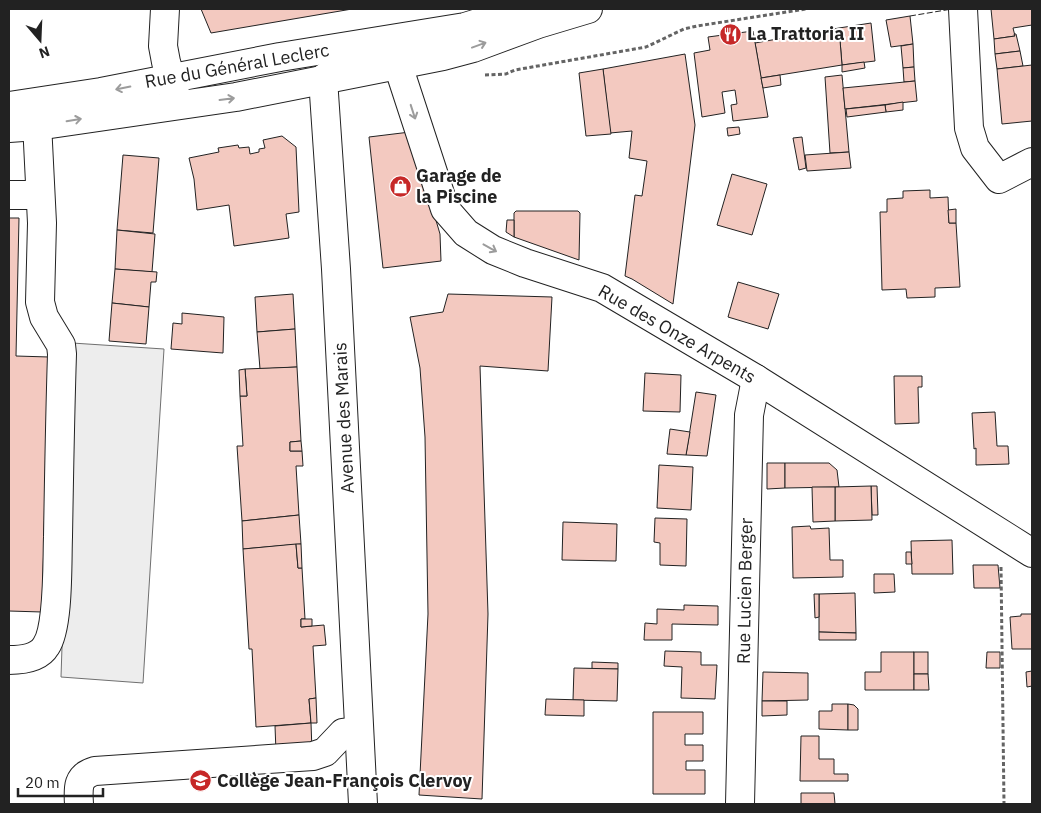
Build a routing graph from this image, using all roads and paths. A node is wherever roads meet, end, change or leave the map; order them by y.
1 (165, 9) edge
2 (539, 9) edge
3 (588, 9) edge
4 (806, 9) edge
5 (963, 9) edge
6 (465, 27) junction
7 (280, 57) junction
8 (396, 59) junction
9 (515, 70) dead end
10 (170, 78) junction
11 (323, 79) junction
12 (178, 105) junction
13 (9, 106) edge
14 (37, 113) junction
15 (9, 128) edge
16 (1032, 162) edge
17 (9, 195) edge
18 (40, 195) junction
19 (756, 379) junction
20 (1000, 533) junction
21 (1032, 553) edge
22 (9, 660) edge
23 (359, 731) junction
24 (79, 804) edge
25 (362, 804) edge
26 (740, 804) edge
27 (1004, 804) edge

1 - 10 street
2 - 6 street, Rue du Général Leclerc
8 -> 3 street, Rue du Général Leclerc
4 - 9 path
5 - 16 street
6 - 7 street, Rue du Général Leclerc
6 - 8 street, Rue du Général Leclerc
7 - 10 street, Rue du Général Leclerc
7 - 11 street
8 - 11 street, Rue du Général Leclerc
8 -> 19 street, Rue des Onze Arpents
10 - 12 street
10 -> 14 street, Rue du Général Leclerc
12 -> 11 street, Rue du Général Leclerc
11 - 23 street, Avenue des Marais
14 -> 12 street, Rue du Général Leclerc
13 - 14 street, Rue du Général Leclerc
14 - 15 street, Rue du Général Leclerc
14 - 18 street
17 - 18 street
18 - 22 street
19 - 20 street, Rue des Onze Arpents
19 - 26 street, Rue Lucien Berger
20 - 21 street, Rue des Onze Arpents
20 - 27 path
23 - 24 street
23 - 25 street, Avenue des Marais

